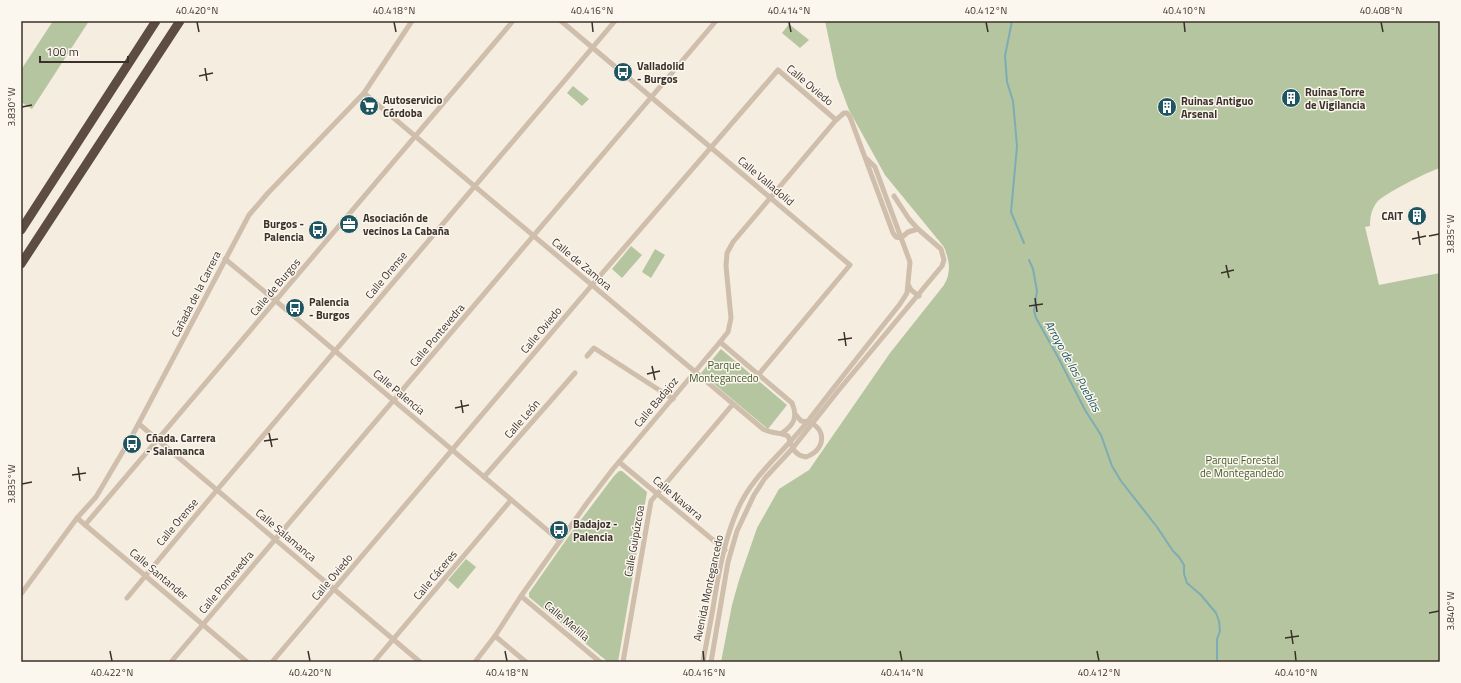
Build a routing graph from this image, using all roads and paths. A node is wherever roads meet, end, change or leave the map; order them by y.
1 (156, 21) edge
2 (180, 21) edge
3 (412, 21) edge
4 (513, 21) edge
5 (561, 21) edge
6 (616, 21) edge
7 (716, 21) edge
8 (592, 48) junction
9 (364, 93) junction
10 (651, 98) junction
11 (846, 112) joint
12 (836, 120) junction
13 (416, 137) junction
14 (710, 147) junction
15 (475, 187) junction
16 (894, 196) dead end
17 (770, 198) junction
18 (38, 203) junction
19 (21, 219) edge
20 (918, 229) junction
21 (21, 230) edge
22 (534, 236) junction
23 (901, 238) junction
24 (225, 259) junction
25 (21, 264) edge
26 (592, 285) junction
27 (909, 286) junction
28 (919, 296) junction
29 (276, 301) junction
30 (720, 342) junction
31 (335, 351) junction
32 (587, 356) dead end
33 (695, 372) junction
34 (575, 373) dead end
35 (760, 374) junction
36 (673, 399) junction
37 (394, 401) junction
38 (733, 404) junction
39 (796, 415) junction
40 (810, 422) junction
41 (139, 424) junction
42 (782, 433) junction
43 (158, 440) junction
44 (790, 442) junction
45 (792, 449) junction
46 (452, 451) junction
47 (619, 462) junction
48 (484, 477) junction
49 (217, 490) junction
50 (658, 494) junction
51 (511, 500) junction
52 (84, 511) junction
53 (98, 511) junction
54 (77, 518) junction
55 (85, 525) junction
56 (275, 539) junction
57 (560, 541) junction
58 (725, 550) junction
59 (145, 575) junction
60 (335, 590) junction
61 (21, 594) edge
62 (521, 596) junction
63 (127, 598) dead end
64 (203, 625) junction
65 (495, 636) junction
66 (394, 639) junction
67 (171, 662) edge
68 (247, 662) edge
69 (272, 662) edge
70 (374, 662) edge
71 (420, 662) edge
72 (475, 662) edge
73 (526, 662) edge
74 (600, 662) edge
75 (623, 662) edge
76 (704, 662) edge
77 (711, 662) edge

1 - 18 highway
2 - 25 highway
3 - 9 street, Cañada de la Carrera
4 - 13 street, Calle de Burgos
5 - 8 street, Calle Valladolid
6 - 8 street, Calle Orense
7 - 10 street, Calle Pontevedra
8 - 10 street, Calle Valladolid
8 - 15 street, Calle Orense
9 - 13 street, Calle de Zamora
9 - 24 street, Cañada de la Carrera
10 - 14 street, Calle Valladolid
10 - 22 street, Calle Pontevedra
11 - 12 street, Calle Badajoz
11 - 23 street, Avenida Montegancedo
12 - 14 street, Calle Oviedo
12 - 17 street, Calle Badajoz
13 - 15 street, Calle de Zamora
13 - 29 street, Calle de Burgos
14 - 17 street, Calle Valladolid
14 - 26 street, Calle Oviedo
15 - 22 street, Calle de Zamora
15 - 31 street, Calle Orense
16 - 20 street, Avenida Montegancedo
17 - 30 street, Calle Badajoz
17 - 35 street, Calle Valladolid
18 - 19 highway
18 - 21 highway
20 - 23 street
20 - 28 street, Avenida Montegancedo
22 - 26 street, Calle de Zamora
22 - 37 street, Calle Pontevedra
23 - 27 street, Avenida Montegancedo
24 - 29 street, Calle Palencia
24 - 41 street, Cañada de la Carrera
26 - 33 street, Calle de Zamora
26 - 46 street, Calle Oviedo
27 - 28 street
27 - 40 street, Avenida Montegancedo
28 - 40 street, Avenida Montegancedo
29 - 31 street, Calle Palencia
29 - 43 street, Calle de Burgos
30 - 33 street, Calle Badajoz
30 - 35 street
31 - 37 street, Calle Palencia
31 - 49 street, Calle Orense
32 - 36 street
33 - 36 street, Calle Badajoz
33 - 38 street, Calle de Zamora
34 - 48 street, Calle León
35 - 39 street
36 - 47 street, Calle Badajoz
37 - 46 street, Calle Palencia
37 - 56 street, Calle Pontevedra
38 - 42 street, Calle de Zamora
38 - 50 street, Calle Guipúzcoa
39 - 40 street
39 - 42 street
40 - 44 street, Avenida Montegancedo
40 - 45 street, Avenida Montegancedo
40 - 45 street
41 - 43 street, Calle Salamanca
41 - 52 street, Cañada de la Carrera
42 - 44 street
43 - 49 street, Calle Salamanca
43 - 53 street, Calle de Burgos
44 - 45 street
44 - 58 street, Avenida Montegancedo
45 - 77 street, Avenida Montegancedo
46 - 48 street, Calle Palencia
46 - 60 street, Calle Oviedo
47 - 50 street, Calle Navarra
47 - 57 street, Calle Badajoz
48 - 51 street, Calle Palencia
49 - 56 street, Calle Salamanca
49 - 59 street, Calle Orense
50 - 58 street, Calle Navarra
50 - 75 street, Calle Guipúzcoa
51 - 57 street, Calle Palencia
51 - 66 street, Calle Cáceres
52 - 53 street
52 - 54 street, Cañada de la Carrera
53 - 55 street, Calle de Burgos
54 - 55 street, Calle Santander
54 - 61 street, Cañada de la Carrera
55 - 59 street, Calle Santander
56 - 60 street, Calle Salamanca
56 - 64 street, Calle Pontevedra
57 - 62 street, Calle Badajoz
58 - 76 street, Avenida Montegancedo
59 - 63 street, Calle Orense
59 - 64 street, Calle Santander
60 - 66 street, Calle Salamanca
60 - 69 street, Calle Oviedo
62 - 65 street, Calle Badajoz
62 - 74 street, Calle Melilla
64 - 67 street, Calle Pontevedra
64 - 68 street, Calle Santander
65 - 72 street, Calle Badajoz
65 - 73 street
66 - 70 street, Calle Cáceres
66 - 71 street, Calle Salamanca

